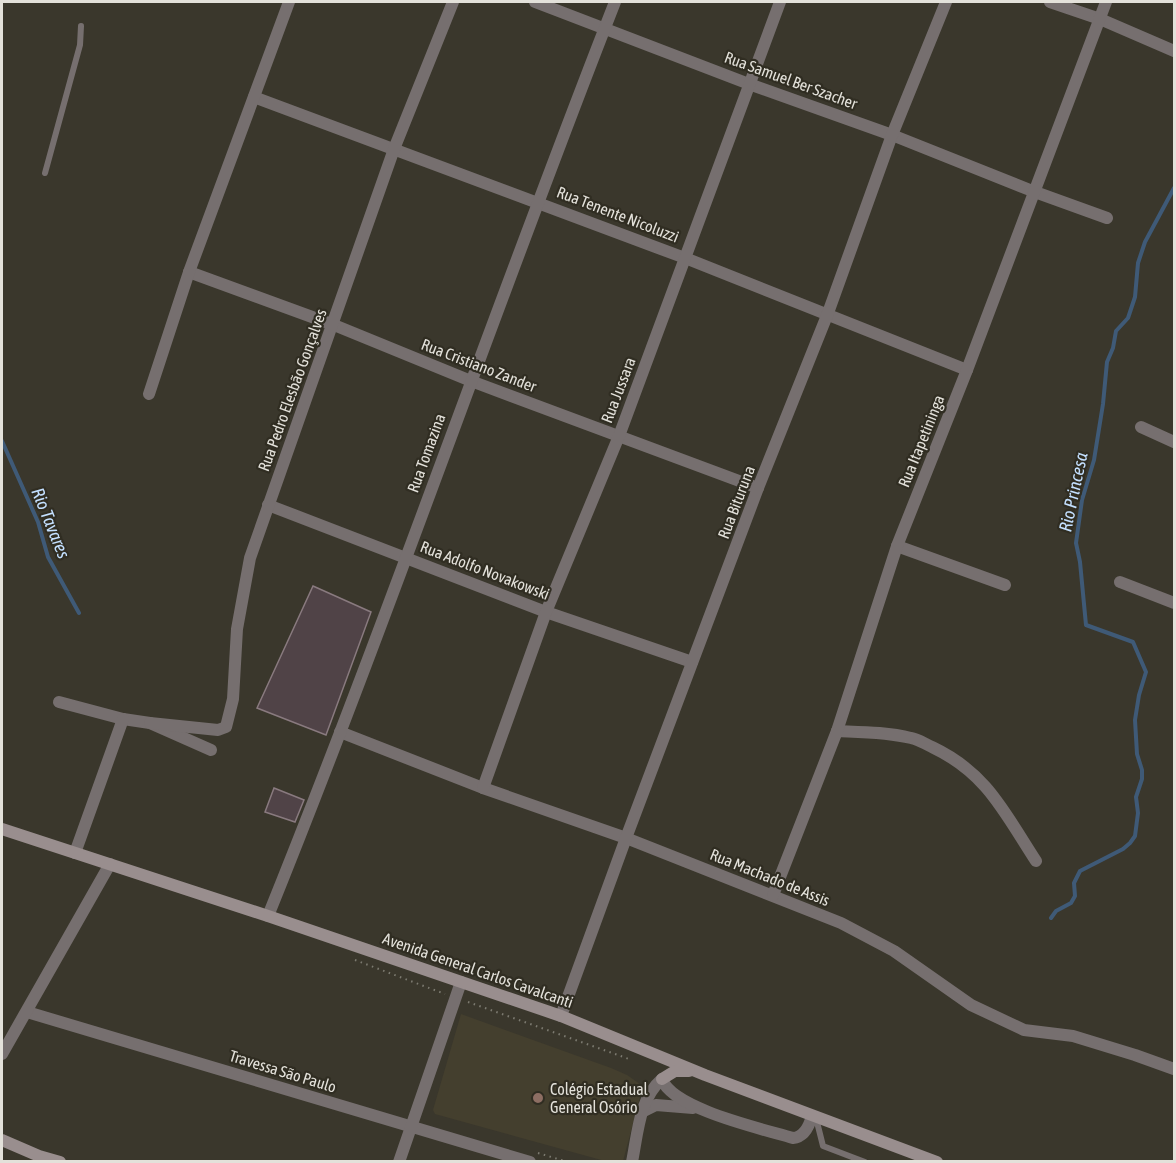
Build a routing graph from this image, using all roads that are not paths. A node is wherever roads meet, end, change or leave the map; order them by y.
1 (289, 2) edge
2 (453, 2) edge
3 (535, 2) edge
4 (615, 2) edge
5 (780, 2) edge
6 (946, 2) edge
7 (1050, 2) edge
8 (1106, 2) edge
9 (1100, 19) junction
10 (81, 26) dead end
11 (605, 27) junction
12 (1174, 51) edge
13 (749, 84) junction
14 (254, 97) junction
15 (892, 135) junction
16 (394, 149) junction
17 (45, 173) dead end
18 (1035, 192) junction
19 (538, 202) junction
20 (1107, 218) dead end
21 (686, 258) junction
22 (189, 272) junction
23 (828, 313) junction
24 (334, 325) junction
25 (967, 370) junction
26 (471, 381) junction
27 (148, 394) dead end
28 (1141, 427) dead end
29 (619, 436) junction
30 (1174, 442) edge
31 (758, 488) junction
32 (268, 506) junction
33 (897, 546) junction
34 (406, 557) junction
35 (1120, 582) dead end
36 (1005, 585) dead end
37 (1174, 603) edge
38 (546, 612) junction
39 (692, 662) junction
40 (59, 702) dead end
41 (123, 719) junction
42 (150, 723) junction
43 (837, 731) junction
44 (340, 732) junction
45 (211, 750) dead end
46 (483, 788) junction
47 (2, 829) edge
48 (626, 838) junction
49 (75, 853) junction
50 (1036, 861) dead end
51 (110, 864) junction
52 (773, 896) junction
53 (268, 916) junction
54 (461, 982) junction
55 (27, 1012) junction
56 (561, 1016) junction
57 (2, 1054) edge
58 (1174, 1069) edge
59 (705, 1075) junction
60 (662, 1079) junction
61 (697, 1108) junction
62 (642, 1112) junction
63 (814, 1117) junction
64 (410, 1127) junction
65 (2, 1140) edge
66 (60, 1161) edge
67 (399, 1161) edge
68 (530, 1161) edge
69 (632, 1161) edge
70 (865, 1161) edge
71 (937, 1161) edge

1 - 14 street
2 - 16 street, Rua Pedro Elesbão Gonçalves
3 - 11 street, Rua Samuel Ber Szacher
4 - 11 street, Rua Tomazina
5 - 13 street, Rua Jussara
6 - 15 street, Rua Bituruna
7 - 9 street
8 - 9 street, Rua Itapetininga
9 - 12 street
9 - 18 street, Rua Itapetininga
10 - 17 lane
11 - 13 street, Rua Samuel Ber Szacher
11 - 19 street, Rua Tomazina
13 - 15 street, Rua Samuel Ber Szacher
13 - 21 street, Rua Jussara
14 - 16 street, Rua Tenente Nicoluzzi
14 - 22 street
15 - 18 street, Rua Samuel Ber Szacher
15 - 23 street, Rua Bituruna
16 - 19 street, Rua Tenente Nicoluzzi
16 - 24 street, Rua Pedro Elesbão Gonçalves
18 - 20 street, Rua Samuel Ber Szacher
18 - 25 street, Rua Itapetininga
19 - 21 street, Rua Tenente Nicoluzzi
19 - 26 street, Rua Tomazina
21 - 23 street, Rua Tenente Nicoluzzi
21 - 29 street, Rua Jussara
22 - 24 street, Rua Cristiano Zander
22 - 27 street
23 - 25 street, Rua Tenente Nicoluzzi
23 - 31 street, Rua Bituruna
24 - 26 street, Rua Cristiano Zander
24 - 32 street, Rua Pedro Elesbão Gonçalves
25 - 33 street, Rua Itapetininga
26 - 29 street, Rua Cristiano Zander
26 - 34 street, Rua Tomazina
28 - 30 street
29 - 31 street, Rua Cristiano Zander
29 - 38 street, Rua Jussara
31 - 39 street, Rua Bituruna
32 - 34 street, Rua Adolfo Novakowski
32 - 42 street, Rua Pedro Elesbão Gonçalves
33 - 36 street
33 - 43 street, Rua Itapetininga
34 - 38 street, Rua Adolfo Novakowski
34 - 44 street, Rua Tomazina
35 - 37 street
38 - 39 street, Rua Adolfo Novakowski
38 - 46 street, Rua Jussara
39 - 48 street, Rua Bituruna
40 - 41 street
41 - 42 street
41 - 49 street
42 - 45 street
43 - 50 street
43 - 52 street, Rua Itapetininga
44 - 46 street, Rua Machado de Assis
44 - 53 street, Rua Tomazina
46 - 48 street, Rua Machado de Assis
47 - 49 main road, Avenida General Carlos Cavalcanti
48 - 52 street, Rua Machado de Assis
48 - 56 street, Rua Bituruna
49 - 51 main road, Avenida General Carlos Cavalcanti
51 - 53 main road, Avenida General Carlos Cavalcanti
51 - 55 street
52 - 58 street, Rua Machado de Assis
53 - 54 main road, Avenida General Carlos Cavalcanti
54 - 56 main road, Avenida General Carlos Cavalcanti
54 - 64 street
55 - 57 street
55 - 64 street, Travessa São Paulo
56 - 59 main road, Avenida General Carlos Cavalcanti
59 - 60 main road
59 - 63 main road, Avenida General Carlos Cavalcanti
60 - 61 street
60 - 62 street
61 - 62 street
61 - 63 street
62 - 69 street
63 - 70 lane
63 - 71 main road, Avenida General Carlos Cavalcanti
64 - 67 street
64 - 68 street, Travessa São Paulo
65 - 66 main road

